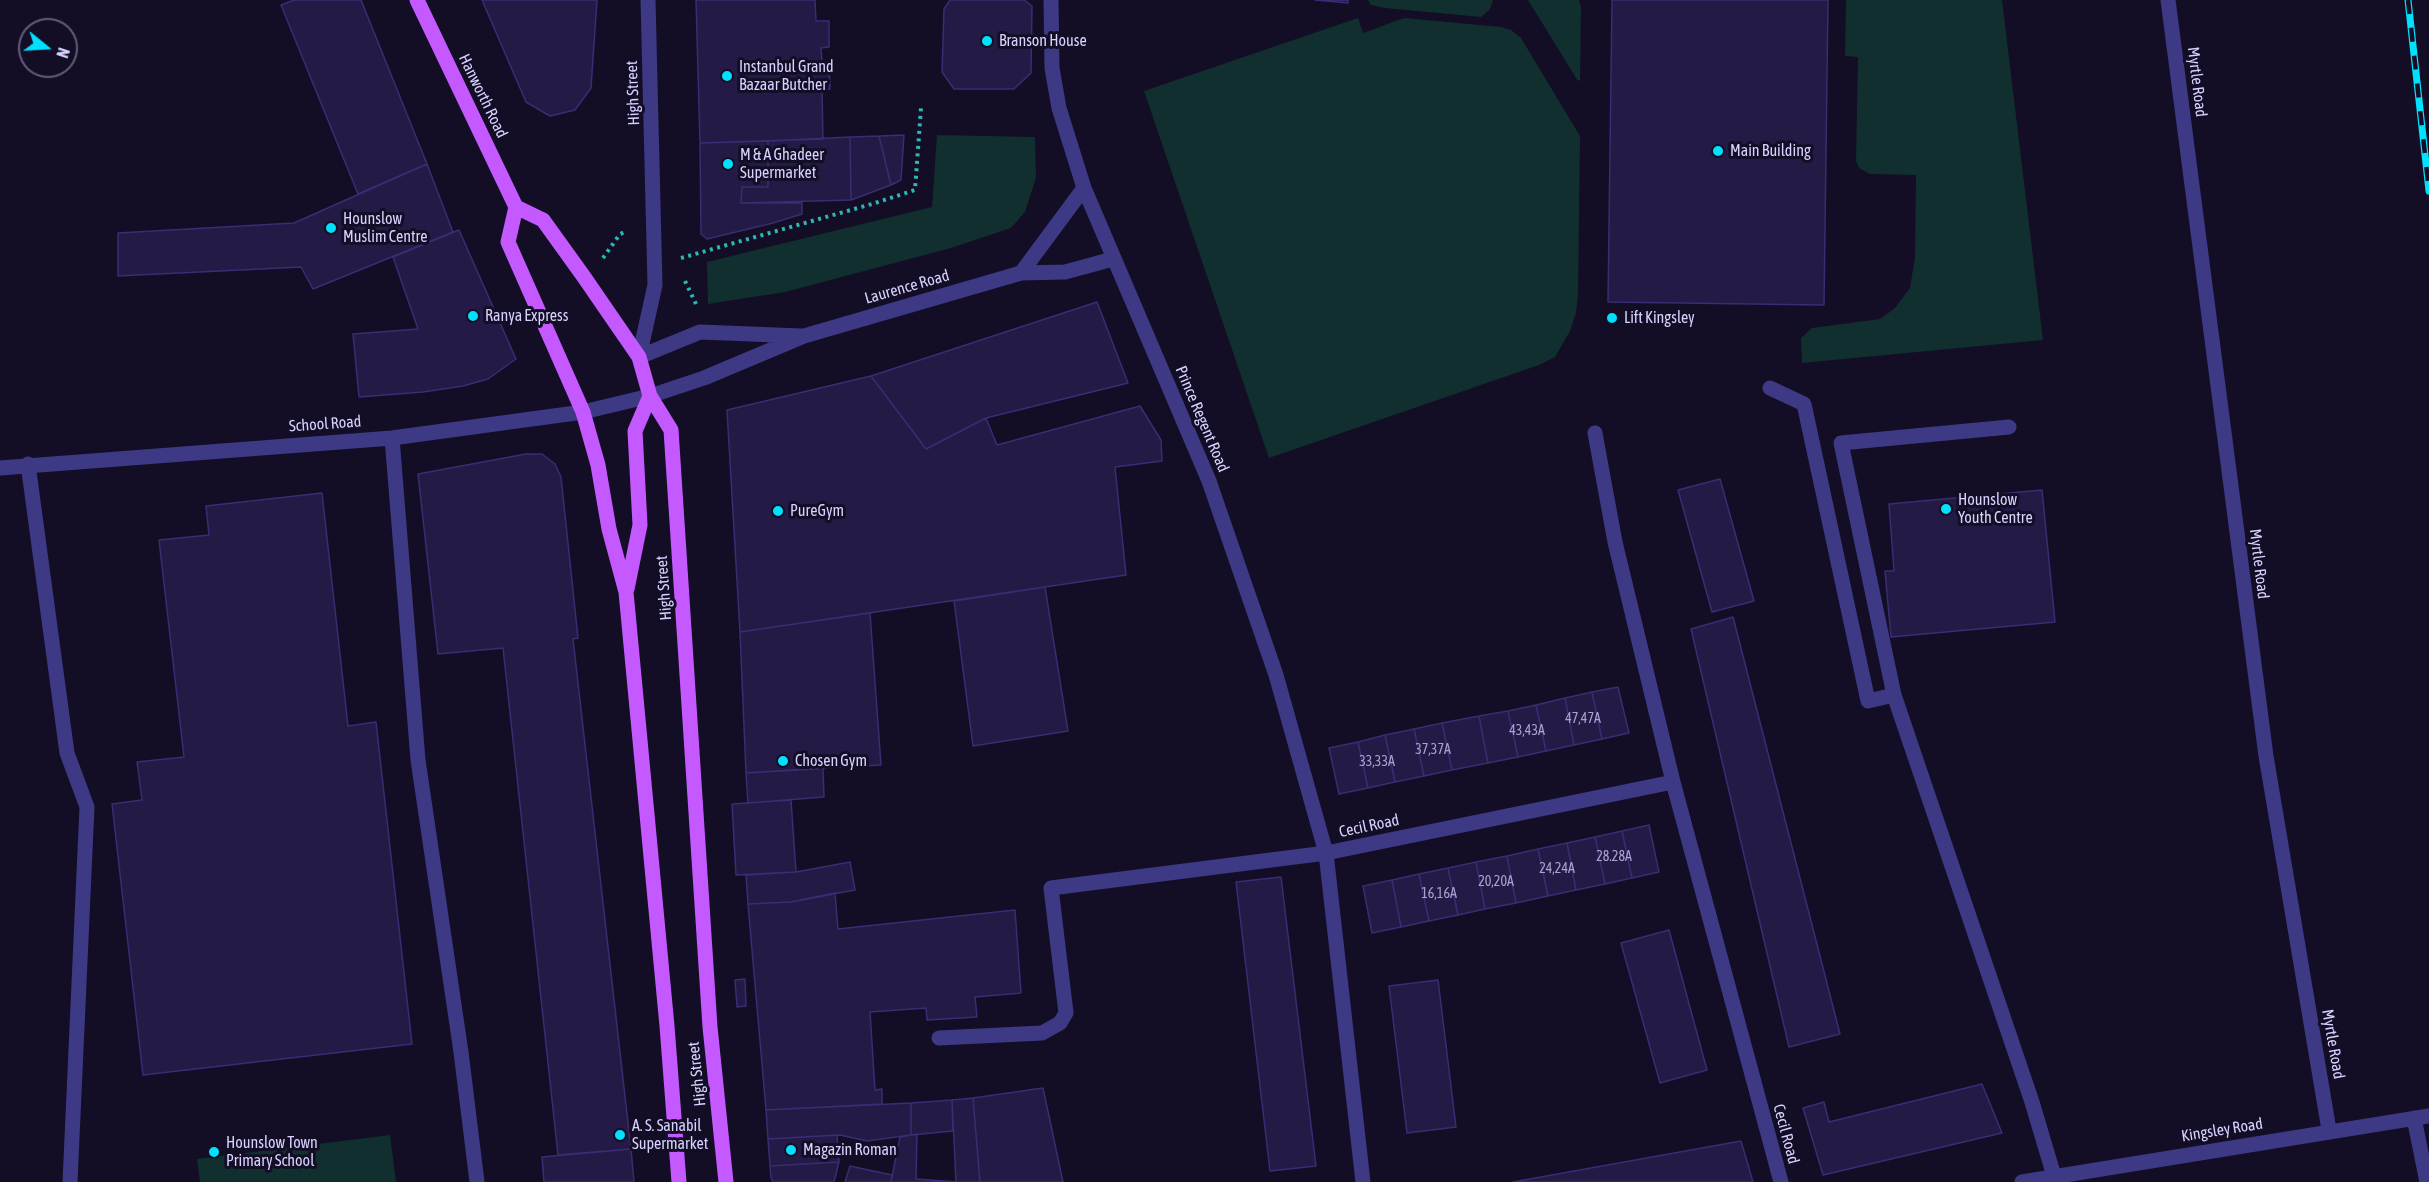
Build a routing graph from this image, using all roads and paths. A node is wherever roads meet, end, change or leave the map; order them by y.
1 (417, 0) edge
2 (648, 0) edge
3 (1051, 0) edge
4 (2168, 0) edge
5 (921, 108) dead end
6 (1084, 188) junction
7 (516, 207) junction
8 (631, 229) dead end
9 (1113, 259) junction
10 (675, 260) dead end
11 (598, 264) dead end
12 (1021, 273) junction
13 (804, 336) junction
14 (639, 357) junction
15 (1770, 388) dead end
16 (650, 396) junction
17 (583, 412) junction
18 (2009, 427) dead end
19 (1595, 433) dead end
20 (392, 438) junction
21 (28, 465) junction
22 (0, 468) edge
23 (626, 592) junction
24 (1894, 694) junction
25 (1673, 782) junction
26 (1326, 853) junction
27 (939, 1038) dead end
28 (2421, 1117) edge
29 (2329, 1130) junction
30 (2054, 1176) junction
31 (70, 1182) edge
32 (477, 1182) edge
33 (679, 1182) edge
34 (726, 1182) edge
35 (1363, 1182) edge
36 (1781, 1182) edge
37 (2022, 1182) edge
38 (2427, 1182) edge

1 - 7 main road, Hanworth Road
2 - 14 street, High Street
3 - 6 street, Prince Regent Road
4 - 29 street, Myrtle Road
5 - 10 path
6 - 9 street, Prince Regent Road
6 - 12 street
7 - 14 main road
7 - 17 main road
8 - 11 path
9 - 12 street, Laurence Road
9 - 26 street, Prince Regent Road
12 - 13 street, Laurence Road
13 - 14 street, Laurence Road
13 - 16 street, Laurence Road
14 - 16 main road, High Street
15 - 24 street
16 - 17 street, School Road
16 - 23 main road
16 - 34 main road, High Street
17 - 20 street, School Road
17 - 23 main road, High Street
18 - 24 street
19 - 25 street, Cecil Road
20 - 21 street, School Road
20 - 32 street
21 - 22 street, School Road
21 - 31 street
23 - 33 main road, High Street
24 - 30 street
25 - 26 street, Cecil Road
25 - 36 street, Cecil Road
26 - 27 street
26 - 35 street, Cecil Road
28 - 29 street, Kingsley Road
28 - 38 street
29 - 30 street, Kingsley Road
30 - 37 street, Kingsley Road

